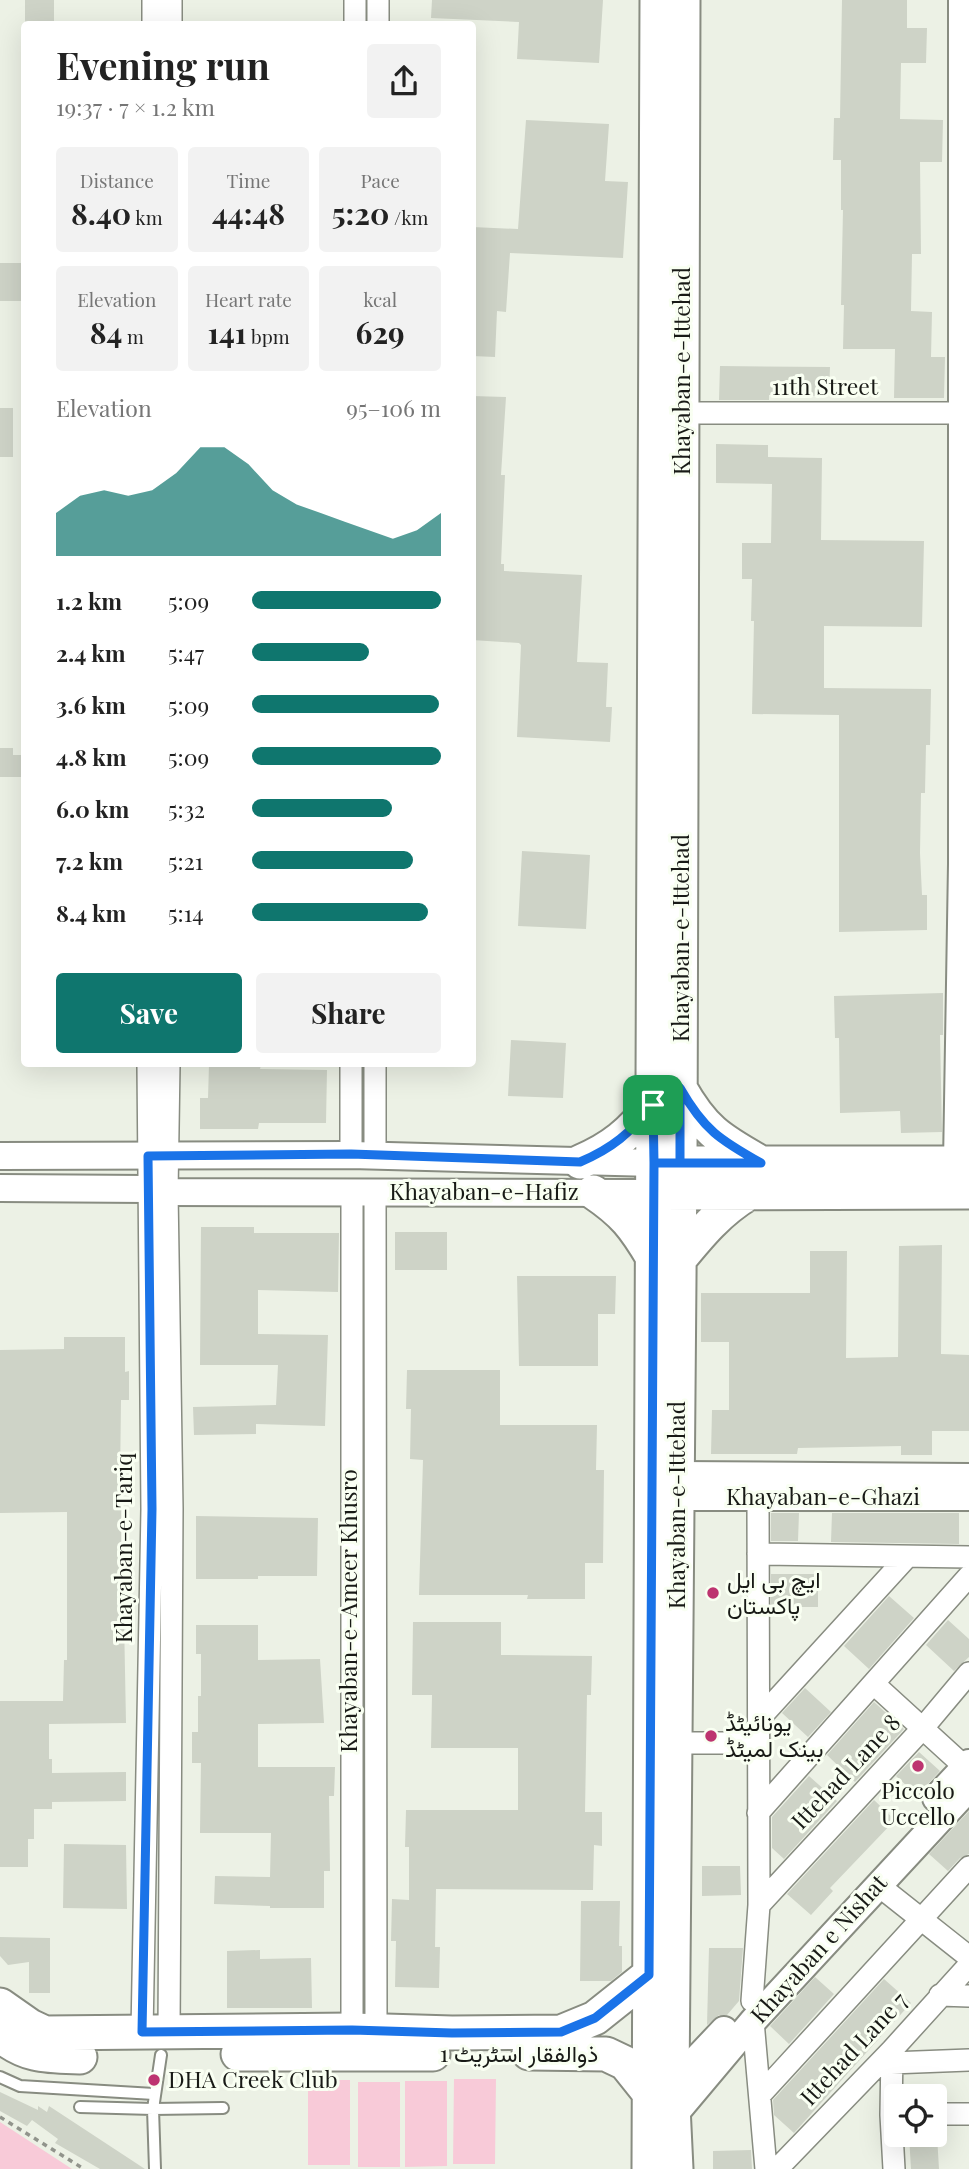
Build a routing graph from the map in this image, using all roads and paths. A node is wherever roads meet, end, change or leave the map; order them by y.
1 (153, 0) edge
2 (171, 0) edge
3 (355, 0) edge
4 (378, 0) edge
5 (657, 0) edge
6 (683, 0) edge
7 (962, 0) edge
8 (153, 21) edge
9 (171, 21) edge
10 (355, 21) edge
11 (378, 21) edge
12 (965, 170) edge
13 (966, 331) edge
14 (682, 413) junction
15 (966, 413) edge
16 (965, 718) edge
17 (148, 1067) edge
18 (169, 1067) edge
19 (351, 1067) edge
20 (375, 1067) edge
21 (667, 1097) junction
22 (158, 1155) junction
23 (363, 1155) junction
24 (0, 1156) edge
25 (761, 1163) junction
26 (965, 1172) edge
27 (586, 1177) junction
28 (667, 1178) junction
29 (0, 1188) edge
30 (157, 1190) junction
31 (363, 1192) junction
32 (749, 1193) junction
33 (666, 1259) junction
34 (969, 1477) edge
35 (676, 1486) junction
36 (758, 1496) junction
37 (969, 1497) edge
38 (758, 1554) junction
39 (907, 1557) junction
40 (969, 1557) edge
41 (969, 1576) edge
42 (352, 1599) junction
43 (375, 1599) junction
44 (969, 1673) edge
45 (874, 1684) junction
46 (759, 1719) junction
47 (922, 1729) junction
48 (676, 1743) junction
49 (758, 1743) junction
50 (968, 1773) edge
51 (758, 1813) junction
52 (969, 1867) edge
53 (878, 1885) junction
54 (760, 1905) junction
55 (920, 1920) junction
56 (969, 1957) edge
57 (969, 1965) edge
58 (649, 1975) junction
59 (940, 1995) junction
60 (969, 1996) edge
61 (0, 2005) edge
62 (753, 2011) junction
63 (364, 2030) junction
64 (0, 2035) edge
65 (157, 2040) junction
66 (452, 2043) junction
67 (892, 2056) junction
68 (969, 2060) edge
69 (0, 2077) edge
70 (892, 2084) edge
71 (155, 2094) junction
72 (761, 2094) junction
73 (665, 2098) junction
74 (80, 2107) dead end
75 (223, 2108) dead end
76 (153, 2109) junction
77 (947, 2114) edge
78 (969, 2114) edge
79 (0, 2117) edge
80 (894, 2147) edge
81 (84, 2169) edge
82 (155, 2169) edge
83 (649, 2169) edge
84 (676, 2169) edge
85 (766, 2169) edge
86 (778, 2169) edge
87 (894, 2169) edge

1 - 8 street
2 - 9 street
3 - 10 street
4 - 11 street
5 - 21 main road, Khayaban-e-Ittehad
6 - 14 main road, Khayaban-e-Ittehad
7 - 12 street
12 - 13 street
13 - 15 street
14 - 15 street, 11th Street
14 - 21 main road, Khayaban-e-Ittehad
15 - 16 street
16 - 26 street
17 - 22 street, Khayaban-e-Tariq
18 - 22 street, Khayaban-e-Tariq
19 - 23 street
20 - 23 street
21 - 25 main road
21 - 27 main road
21 - 28 main road, Khayaban-e-Ittehad
22 - 23 street, Khayaban-e-Hafiz
22 - 24 street, Khayaban-e-Hafiz
22 - 30 street, Khayaban-e-Tariq
23 - 27 street, Khayaban-e-Hafiz
25 - 26 main road, Khayaban-e-Hafiz
25 - 28 main road, Khayaban-e-Hafiz
26 - 32 main road, Khayaban-e-Hafiz
27 - 28 street, Khayaban-e-Hafiz
27 - 31 street, Khayaban-e-Hafiz
27 - 33 main road
28 - 32 main road, Khayaban-e-Hafiz
28 - 33 main road, Khayaban-e-Ittehad
29 - 30 street, Khayaban-e-Hafiz
30 - 31 street, Khayaban-e-Hafiz
30 - 65 street, Khayaban-e-Tariq
31 - 42 street, Khayaban-e-Ameer Khusro
31 - 43 street, Khayaban-e-Ameer Khusro
32 - 33 main road
33 - 35 main road, Khayaban-e-Ittehad
33 - 58 main road, Khayaban-e-Ittehad
34 - 35 street, Khayaban-e-Ghazi
35 - 36 street, Khayaban-e-Ghazi
35 - 48 main road, Khayaban-e-Ittehad
36 - 37 street, Khayaban-e-Ghazi
36 - 38 street
38 - 39 street
38 - 46 street
39 - 40 street
39 - 46 street
41 - 45 street
42 - 43 street
42 - 63 street, Khayaban-e-Ameer Khusro
43 - 63 street, Khayaban-e-Ameer Khusro
44 - 47 street, Ittehad Lane 8
45 - 47 street
45 - 51 street
46 - 49 street
47 - 50 street
47 - 54 street, Ittehad Lane 8
48 - 49 street
48 - 73 main road, Khayaban-e-Ittehad
49 - 51 street
50 - 53 street, Khayaban e Nishat
50 - 62 street, Khayaban e Nishat
51 - 54 street
52 - 55 street
53 - 55 street
53 - 62 street, Khayaban e Nishat
54 - 62 street
55 - 56 street
55 - 72 street
57 - 59 street, Ittehad Lane 7
58 - 66 main road, ذوالفقار اسٹریٹ 1
58 - 73 main road, Khayaban-e-Ittehad
59 - 60 street
59 - 67 street, Ittehad Lane 7
61 - 65 main road, ذوالفقار اسٹریٹ 1
62 - 72 street
62 - 73 street, Khayaban e Nishat
63 - 65 main road, ذوالفقار اسٹریٹ 1
63 - 66 main road, ذوالفقار اسٹریٹ 1
64 - 65 main road, ذوالفقار اسٹریٹ 1
65 - 66 main road, ذوالفقار اسٹریٹ 1
65 - 71 lane
66 - 73 main road, ذوالفقار اسٹریٹ 1
67 - 68 street
67 - 70 street
67 - 86 street, Ittehad Lane 7
69 - 71 lane
71 - 76 lane
72 - 85 street
73 - 83 main road, Khayaban-e-Ittehad
73 - 84 main road, Khayaban-e-Ittehad
74 - 76 lane
75 - 76 lane
76 - 82 lane
77 - 78 street
79 - 81 path
80 - 87 street

